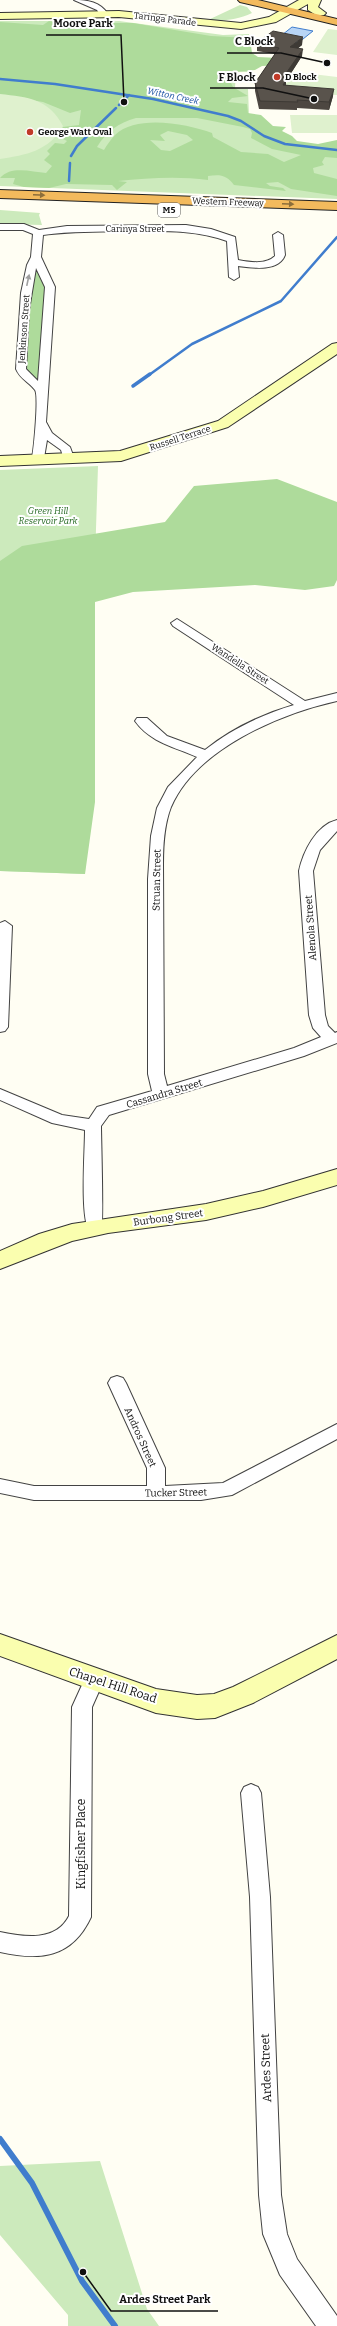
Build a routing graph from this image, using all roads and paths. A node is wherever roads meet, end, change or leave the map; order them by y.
1 (78, 0) edge
2 (244, 0) edge
3 (307, 0) edge
4 (315, 0) edge
5 (261, 2) edge
6 (288, 7) edge
7 (320, 13) junction
8 (104, 14) junction
9 (0, 16) edge
10 (337, 16) edge
11 (249, 22) junction
12 (337, 22) edge
13 (209, 25) junction
14 (0, 194) edge
15 (0, 205) edge
16 (337, 206) edge
17 (337, 216) edge
18 (0, 227) edge
19 (36, 232) junction
20 (278, 235) dead end
21 (36, 257) junction
22 (234, 262) junction
23 (234, 276) dead end
24 (337, 347) edge
25 (42, 394) junction
26 (40, 420) junction
27 (38, 458) junction
28 (68, 458) junction
29 (0, 461) edge
30 (177, 623) dead end
31 (337, 697) edge
32 (303, 706) junction
33 (142, 721) dead end
34 (205, 755) junction
35 (337, 824) edge
36 (5, 926) dead end
37 (0, 1027) edge
38 (334, 1038) edge
39 (0, 1094) edge
40 (161, 1094) junction
41 (94, 1125) junction
42 (337, 1177) edge
43 (95, 1227) junction
44 (0, 1261) edge
45 (117, 1383) dead end
46 (337, 1431) edge
47 (0, 1486) edge
48 (156, 1493) junction
49 (0, 1645) edge
50 (337, 1646) edge
51 (94, 1680) junction
52 (251, 1793) dead end
53 (0, 1942) edge
54 (330, 2326) edge

1 - 8 street
2 - 5 highway
3 - 6 street
4 - 7 street
5 - 6 highway
5 - 11 street
6 - 7 highway
6 - 11 street, Taringa Parade
6 - 12 highway
6 - 13 street, Taringa Parade
7 - 10 highway
8 - 9 street, Taringa Parade
8 - 13 street, Taringa Parade
11 - 13 street, Taringa Parade
14 -> 16 highway, Western Freeway / M5
15 - 17 highway, Western Freeway / M5
18 - 19 street, Carinya Street
19 - 21 street, Jenkinson Street
19 - 22 street, Carinya Street
20 - 22 street
21 - 25 street
25 -> 21 street, Jenkinson Street
22 - 23 street
24 - 28 street, Russell Terrace
25 - 26 street
26 - 27 street
26 - 28 street
27 - 28 street, Russell Terrace
27 - 29 street, Russell Terrace
30 - 32 street, Wandella Street
31 - 32 street, Struan Street
32 - 34 street, Struan Street
33 - 34 street
34 - 40 street, Struan Street
35 - 38 street, Alenola Street
36 - 37 street
38 - 40 street, Cassandra Street
39 - 41 street
40 - 41 street, Cassandra Street
41 - 43 street
42 - 43 street, Burbong Street
43 - 44 street, Burbong Street
45 - 48 street, Andros Street
46 - 48 street, Tucker Street
47 - 48 street, Tucker Street
49 - 51 street, Chapel Hill Road
50 - 51 street, Chapel Hill Road
51 - 53 street, Kingfisher Place
52 - 54 street, Ardes Street

